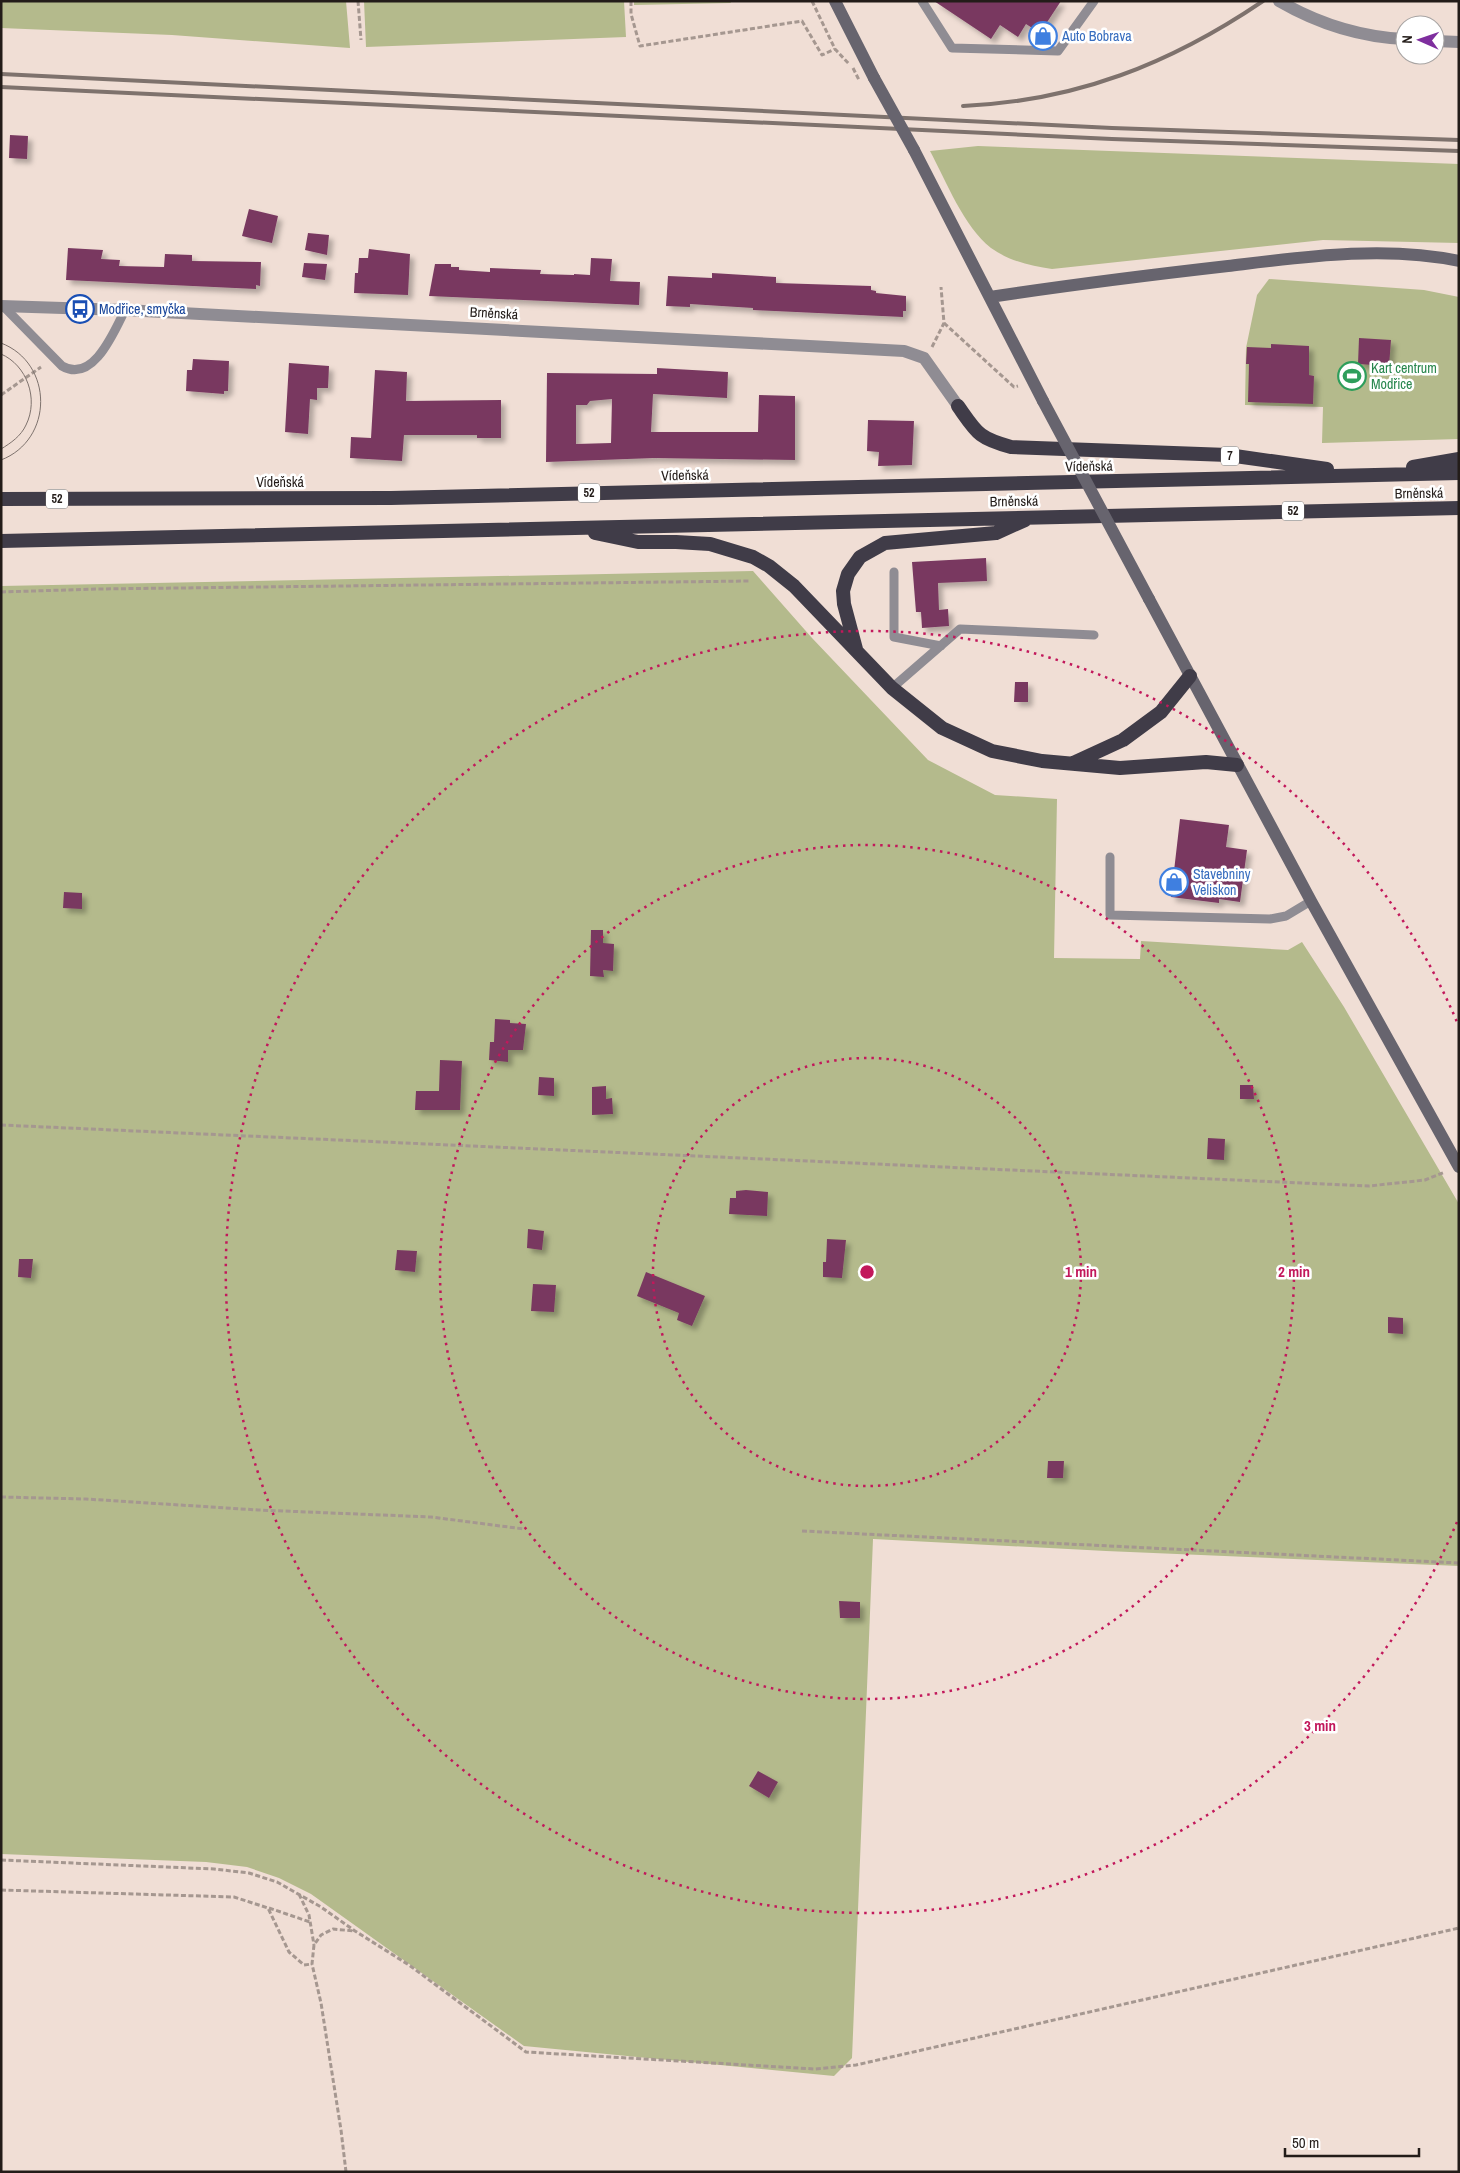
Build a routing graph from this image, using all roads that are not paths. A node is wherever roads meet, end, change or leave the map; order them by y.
1 (834, 1) edge
2 (922, 1) edge
3 (1094, 1) edge
4 (1278, 1) edge
5 (1395, 39) edge
6 (1445, 41) edge
7 (1459, 42) edge
8 (1459, 261) edge
9 (990, 297) junction
10 (2, 306) edge
11 (125, 310) junction
12 (958, 406) joint
13 (1459, 459) edge
14 (1459, 473) edge
15 (1369, 475) junction
16 (1, 499) edge
17 (1459, 508) edge
18 (1031, 517) junction
19 (570, 528) junction
20 (1, 541) edge
21 (894, 572) dead end
22 (1094, 635) dead end
23 (941, 646) junction
24 (856, 650) junction
25 (1190, 676) junction
26 (892, 688) junction
27 (1072, 764) junction
28 (1237, 765) junction
29 (1110, 857) dead end
30 (1311, 901) junction
31 (1459, 1167) edge

1 - 9 main road, bridge
2 - 3 lane
4 - 5 street
6 - 7 street
8 - 9 main road
9 - 25 main road, bridge
10 - 11 street, Brněnská
10 - 11 lane
11 - 12 street, Brněnská
12 - 15 highway, 7
13 - 15 highway
14 - 15 highway, Brněnská / 52
15 - 16 highway, Vídeňská / 52
17 - 18 highway, Brněnská / 52
18 - 19 highway, Brněnská / 52
18 - 24 highway
19 - 20 highway, 52
19 - 24 highway
21 - 23 lane
22 - 23 lane
23 - 26 lane
24 - 26 highway
25 - 27 highway
25 - 28 main road
26 - 27 highway
27 - 28 highway
28 - 30 main road
29 - 30 lane
30 - 31 main road

